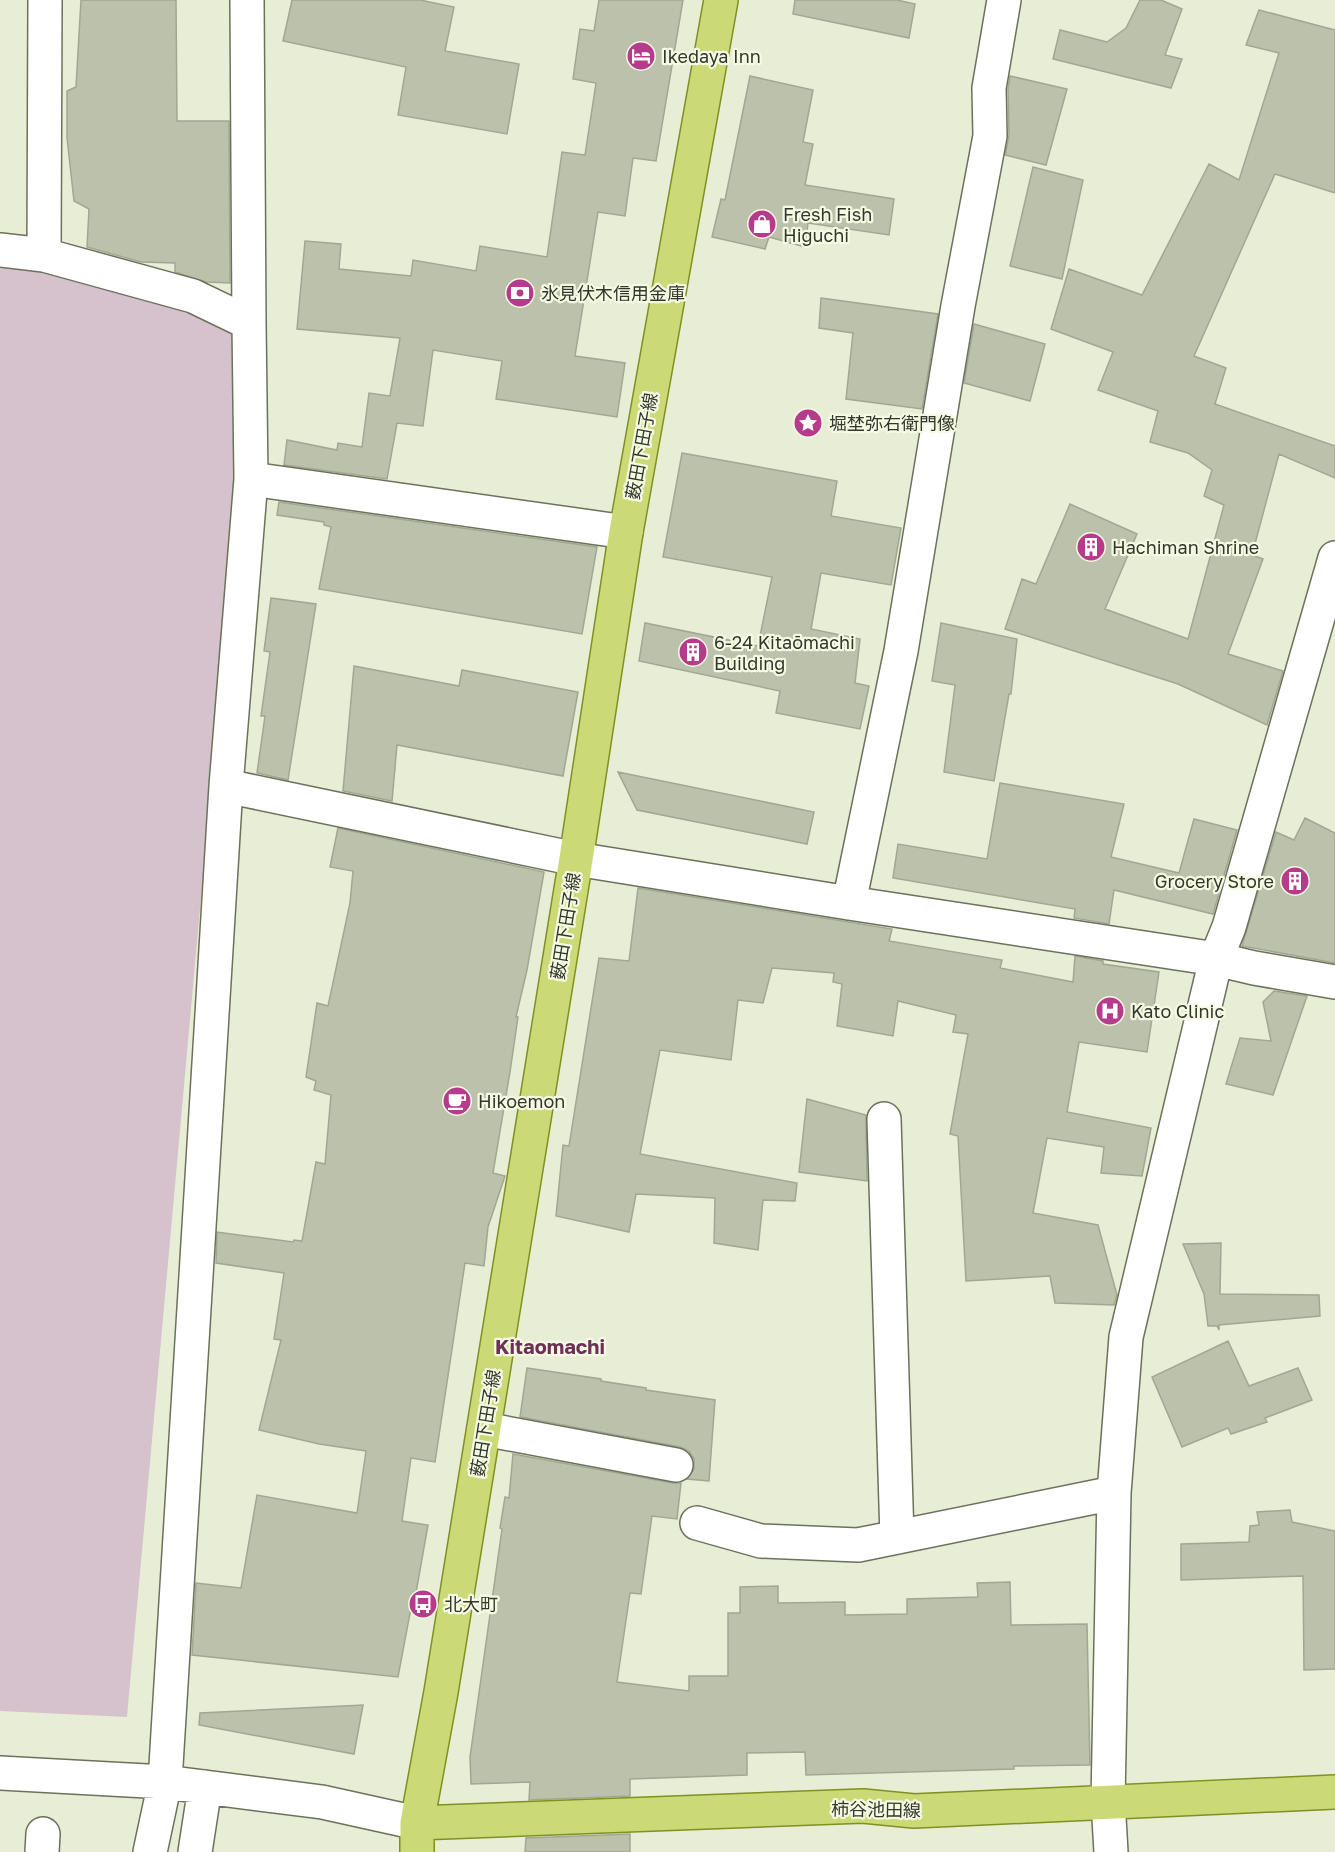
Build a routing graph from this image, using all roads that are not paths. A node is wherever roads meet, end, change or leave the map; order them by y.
1 (45, 0) edge
2 (247, 0) edge
3 (721, 0) edge
4 (1005, 0) edge
5 (0, 250) edge
6 (44, 255) junction
7 (249, 323) junction
8 (251, 479) junction
9 (626, 532) junction
10 (1335, 558) edge
11 (226, 786) junction
12 (576, 859) junction
13 (849, 903) junction
14 (1216, 959) junction
15 (1335, 982) edge
16 (884, 1119) dead end
17 (484, 1429) junction
18 (676, 1465) dead end
19 (1114, 1494) junction
20 (697, 1523) dead end
21 (897, 1537) junction
22 (0, 1773) edge
23 (165, 1782) junction
24 (204, 1787) junction
25 (1335, 1792) edge
26 (1108, 1801) junction
27 (417, 1838) edge
28 (150, 1852) edge
29 (195, 1852) edge
30 (1111, 1852) edge

1 - 6 street
2 - 7 street
3 - 9 main road, 薮田下田子線
4 - 13 street
5 - 6 street
6 - 7 street
7 - 8 street
8 - 9 street
8 - 11 street
9 - 12 main road, 薮田下田子線
10 - 14 street
11 - 12 street
11 - 23 street
12 - 13 street
12 - 17 main road, 薮田下田子線
13 - 14 street
14 - 15 street
14 - 19 street
16 - 21 street
17 - 18 street
17 - 27 main road, 薮田下田子線
19 - 21 street
19 - 26 street
20 - 21 street
22 - 23 street
23 - 24 street
23 - 28 street
24 - 27 street
24 - 29 street
25 - 26 main road, 柿谷池田線
26 - 27 main road, 柿谷池田線
26 - 30 street

